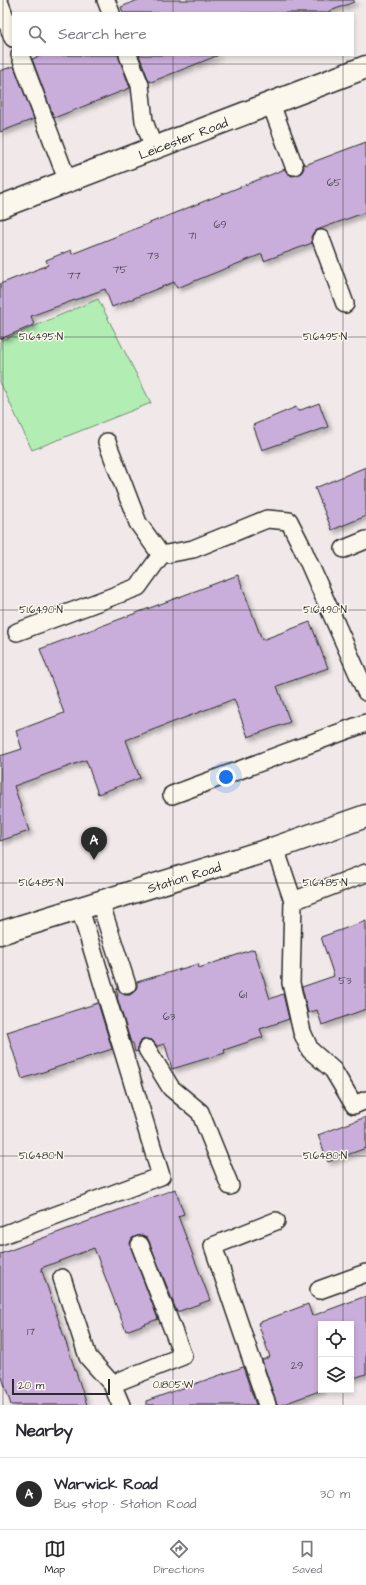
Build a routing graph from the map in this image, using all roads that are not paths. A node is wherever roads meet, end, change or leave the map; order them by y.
1 (106, 0) edge
2 (0, 4) edge
3 (111, 12) edge
4 (12, 35) edge
5 (20, 56) edge
6 (128, 56) edge
7 (366, 67) edge
8 (271, 104) junction
9 (154, 149) junction
10 (294, 166) dead end
11 (68, 182) junction
12 (0, 207) edge
13 (321, 239) dead end
14 (345, 304) dead end
15 (107, 442) dead end
16 (366, 540) edge
17 (344, 549) dead end
18 (161, 554) junction
19 (17, 632) dead end
20 (366, 692) edge
21 (366, 723) edge
22 (172, 795) dead end
23 (366, 816) edge
24 (275, 848) junction
25 (366, 873) edge
26 (293, 901) junction
27 (100, 902) junction
28 (80, 909) junction
29 (0, 933) edge
30 (127, 985) dead end
31 (147, 1049) dead end
32 (366, 1100) edge
33 (230, 1186) dead end
34 (276, 1221) dead end
35 (0, 1236) edge
36 (140, 1245) dead end
37 (366, 1273) edge
38 (62, 1278) dead end
39 (319, 1290) dead end
40 (112, 1384) junction
41 (121, 1405) edge
42 (267, 1405) edge

1 - 3 lane
2 - 4 lane
5 - 11 lane
6 - 9 lane
7 - 8 street, Leicester Road
8 - 9 street, Leicester Road
8 - 10 lane
9 - 11 street, Leicester Road
11 - 12 street, Leicester Road
13 - 14 lane
15 - 18 lane
16 - 17 lane
18 - 19 lane
18 - 20 lane
21 - 22 lane
23 - 24 street, Station Road
24 - 26 lane
24 - 27 street, Station Road
25 - 26 lane
26 - 32 lane
27 - 28 street, Station Road
27 - 30 lane
28 - 29 street, Station Road
28 - 35 lane
31 - 33 lane
34 - 42 lane
36 - 40 lane
37 - 39 lane
38 - 40 lane
40 - 41 lane

